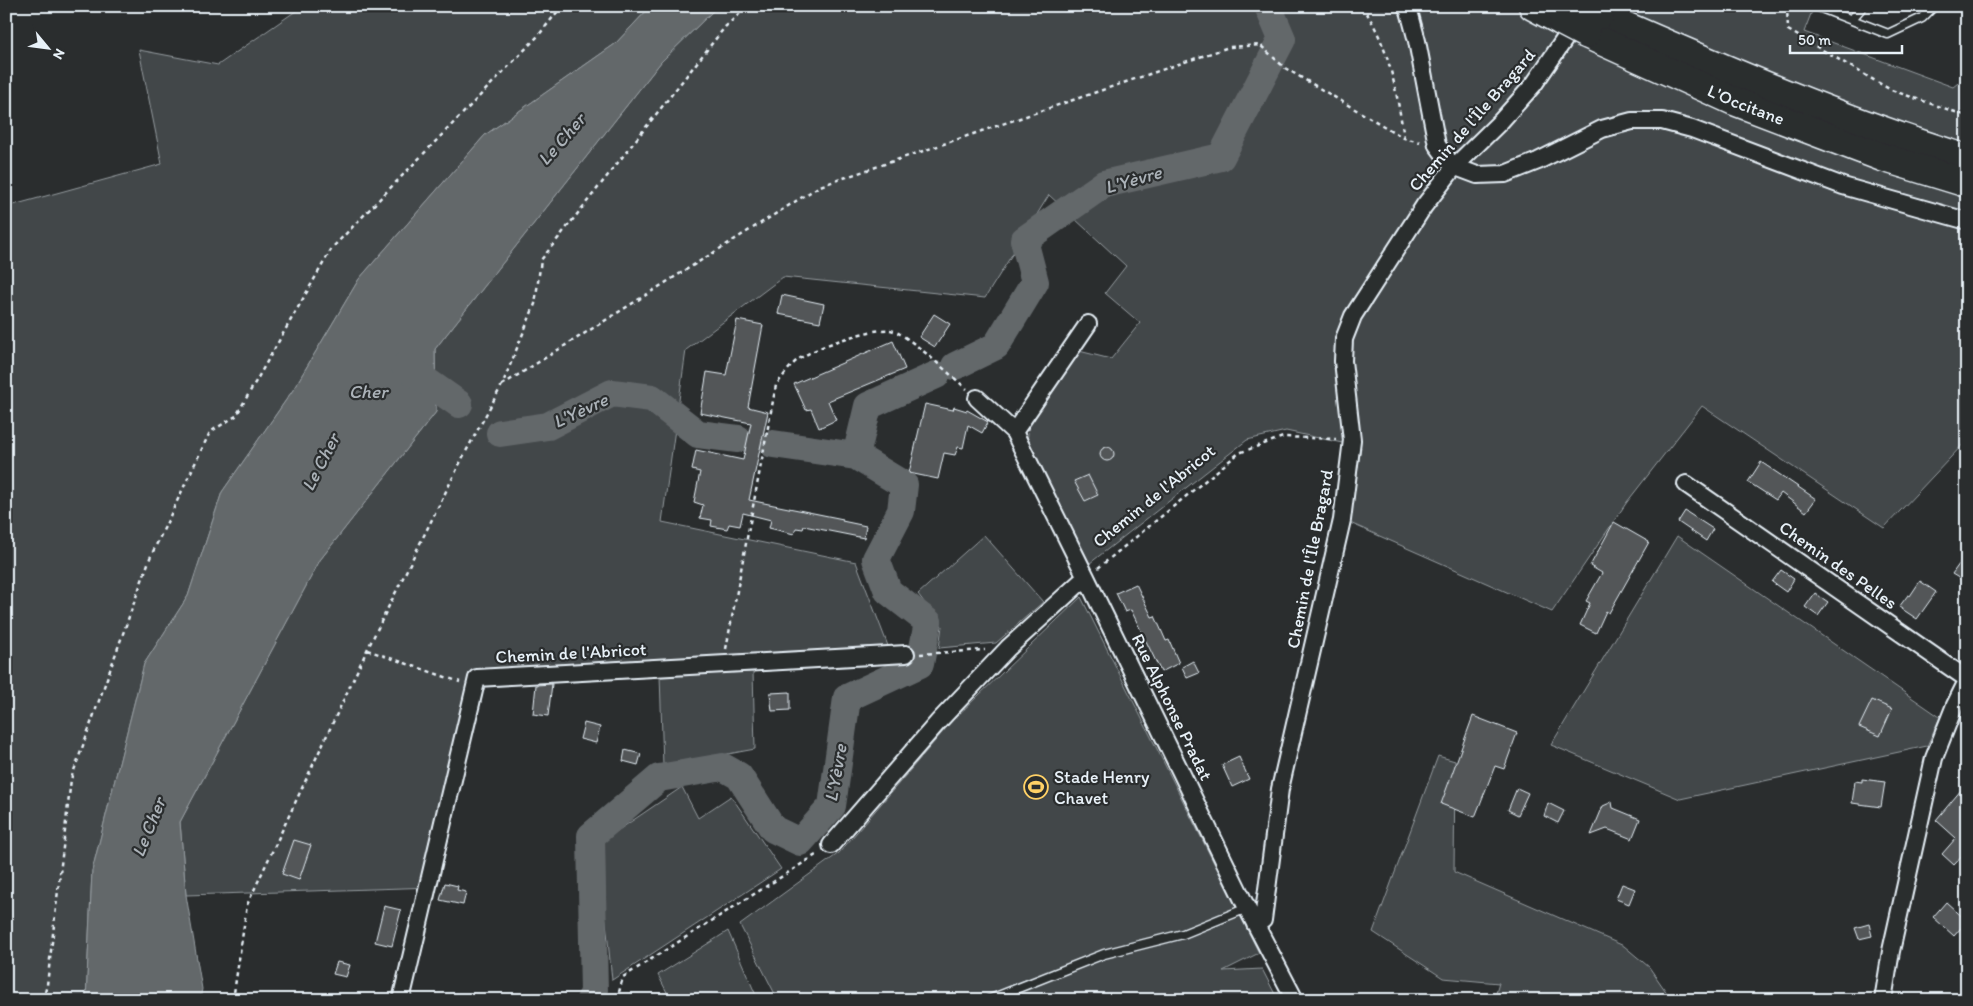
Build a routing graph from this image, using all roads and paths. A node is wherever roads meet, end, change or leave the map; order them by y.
1 (562, 6) edge
2 (748, 6) edge
3 (1362, 6) edge
4 (1406, 6) edge
5 (1533, 6) edge
6 (1787, 6) edge
7 (1816, 6) edge
8 (1863, 6) edge
9 (1934, 6) edge
10 (1584, 17) edge
11 (1852, 19) junction
12 (1967, 116) edge
13 (1404, 138) junction
14 (1436, 145) junction
15 (1967, 158) edge
16 (1455, 166) junction
17 (1967, 183) edge
18 (1966, 221) edge
19 (1088, 324) dead end
20 (502, 386) junction
21 (977, 398) joint
22 (1014, 432) junction
23 (1352, 440) junction
24 (1686, 484) dead end
25 (1086, 577) junction
26 (1008, 648) junction
27 (367, 650) junction
28 (906, 654) joint
29 (723, 664) junction
30 (1967, 680) edge
31 (476, 687) junction
32 (831, 845) joint
33 (1247, 908) junction
34 (1255, 924) junction
35 (43, 1000) edge
36 (233, 1000) edge
37 (401, 1000) edge
38 (617, 1000) edge
39 (988, 1000) edge
40 (1294, 1000) edge
41 (1883, 1000) edge

1 - 35 path
2 - 20 path
3 - 13 path
4 - 14 street
5 - 10 highway, L'Occitane
6 - 12 path
7 - 11 lane
8 - 11 lane
9 - 11 lane
10 - 15 highway, L'Occitane
10 - 16 street, Chemin de l'Île Bragard
10 - 17 highway, L'Occitane
13 - 14 path
13 - 20 path
14 - 16 street
16 - 18 street
16 - 23 street, Chemin de l'Île Bragard
19 - 22 street
20 - 27 path
21 - 22 street, Rue Alphonse Pradat
21 - 29 path
22 - 25 street, Rue Alphonse Pradat
23 - 25 path, Chemin de l'Abricot
23 - 34 street, Chemin de l'Île Bragard
24 - 30 street, Chemin des Pelles
25 - 26 street
25 - 33 street, Rue Alphonse Pradat
26 - 28 path
26 - 32 street
27 - 31 path
27 - 36 path
28 - 29 street, Chemin de l'Abricot
29 - 31 street, Chemin de l'Abricot
30 - 41 street, Chemin des Pelles
31 - 37 street
32 - 38 path
33 - 34 street, Rue Alphonse Pradat
33 - 39 lane
34 - 40 street, Rue Alphonse Pradat

